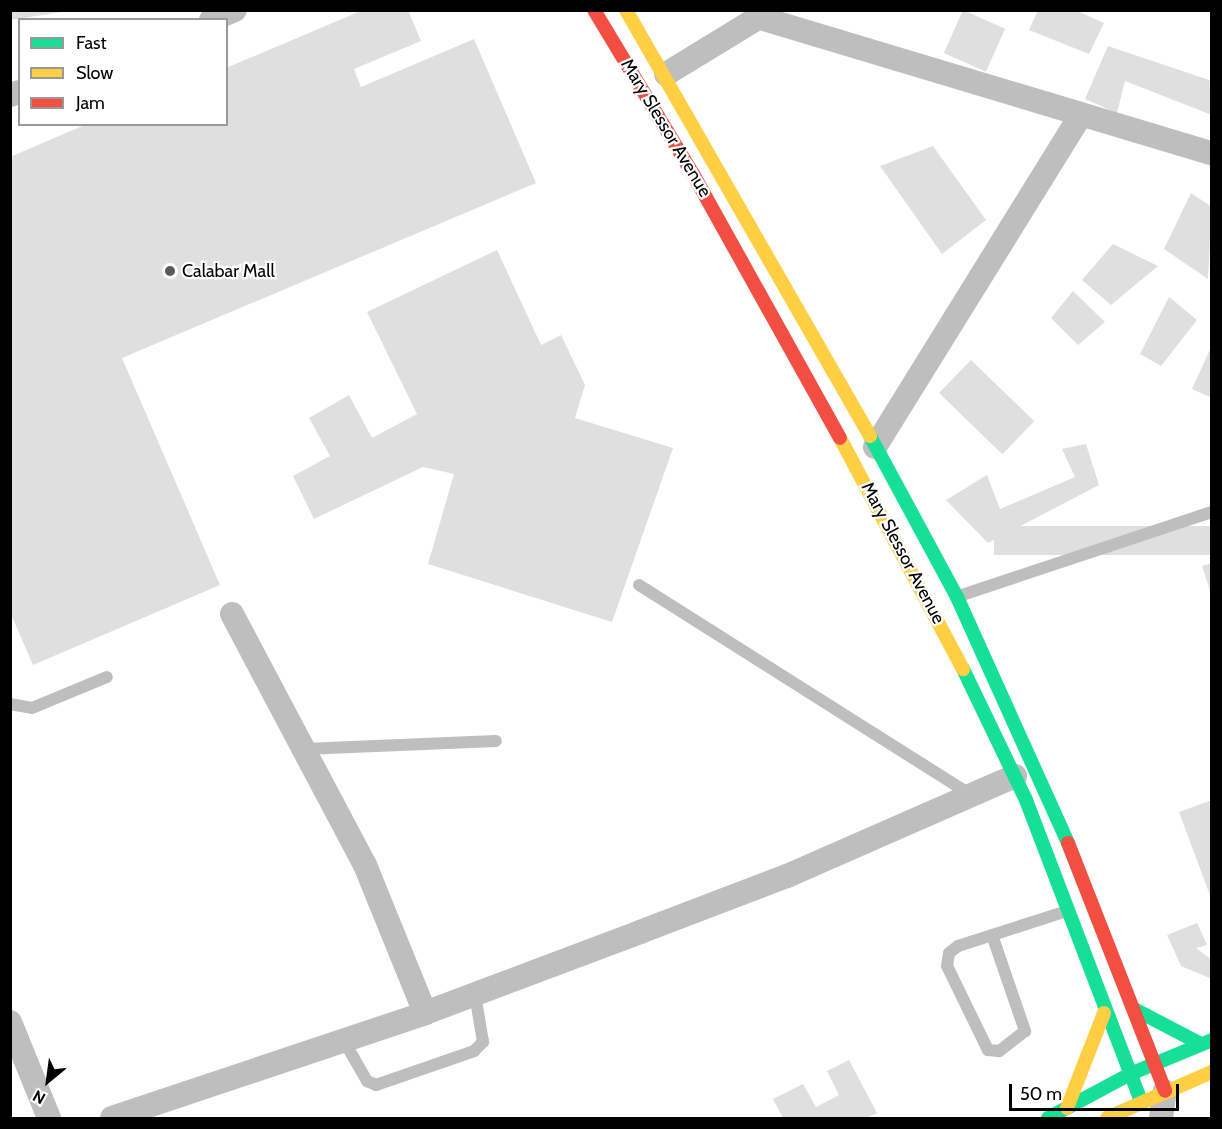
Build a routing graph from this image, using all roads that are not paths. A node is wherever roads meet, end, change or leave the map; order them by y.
1 (235, 10) edge
2 (594, 10) edge
3 (626, 10) edge
4 (767, 15) edge
5 (216, 18) edge
6 (666, 74) junction
7 (1081, 116) junction
8 (1212, 153) edge
9 (875, 447) junction
10 (1212, 512) edge
11 (639, 585) dead end
12 (957, 597) junction
13 (231, 614) dead end
14 (107, 678) dead end
15 (10, 704) edge
16 (496, 741) dead end
17 (304, 749) junction
18 (1016, 776) junction
19 (971, 795) junction
20 (1066, 911) junction
21 (992, 935) junction
22 (475, 994) junction
23 (1134, 1009) junction
24 (425, 1013) junction
25 (1104, 1013) junction
26 (13, 1037) edge
27 (344, 1041) junction
28 (1206, 1042) edge
29 (1153, 1064) junction
30 (1212, 1072) edge
31 (1130, 1074) junction
32 (1165, 1091) junction
33 (1141, 1101) junction
34 (1067, 1108) junction
35 (49, 1119) edge
36 (112, 1119) edge
37 (1048, 1119) edge
38 (1107, 1119) edge
39 (1160, 1119) edge

1 - 5 street
2 - 18 main road, Mary Slessor Avenue
3 - 6 main road, Mary Slessor Avenue
4 - 6 street
4 - 7 street
6 - 9 main road, Mary Slessor Avenue
7 - 8 street
7 - 9 street
9 - 12 main road, Mary Slessor Avenue
10 - 12 lane
11 - 19 lane
12 - 23 main road, Mary Slessor Avenue
13 - 17 street
14 - 15 lane
16 - 17 lane
17 - 24 street
18 - 19 street
18 - 20 main road, Mary Slessor Avenue
19 - 22 street
20 - 21 lane
20 - 25 main road, Mary Slessor Avenue
21 - 21 lane
22 - 24 street
22 - 27 lane
23 - 28 main road
23 - 29 main road, Mary Slessor Avenue
24 - 27 street
25 - 31 main road, Mary Slessor Avenue
25 - 34 main road
26 - 35 street
27 - 36 street
28 - 29 main road
29 - 31 main road
29 - 32 main road, Mary Slessor Avenue
30 - 32 main road
31 - 33 main road, Mary Slessor Avenue
31 - 34 main road
32 - 33 main road
32 - 39 street, Mary Slessor Avenue
33 - 38 main road
33 - 39 street, Mary Slessor Avenue
34 - 37 main road

